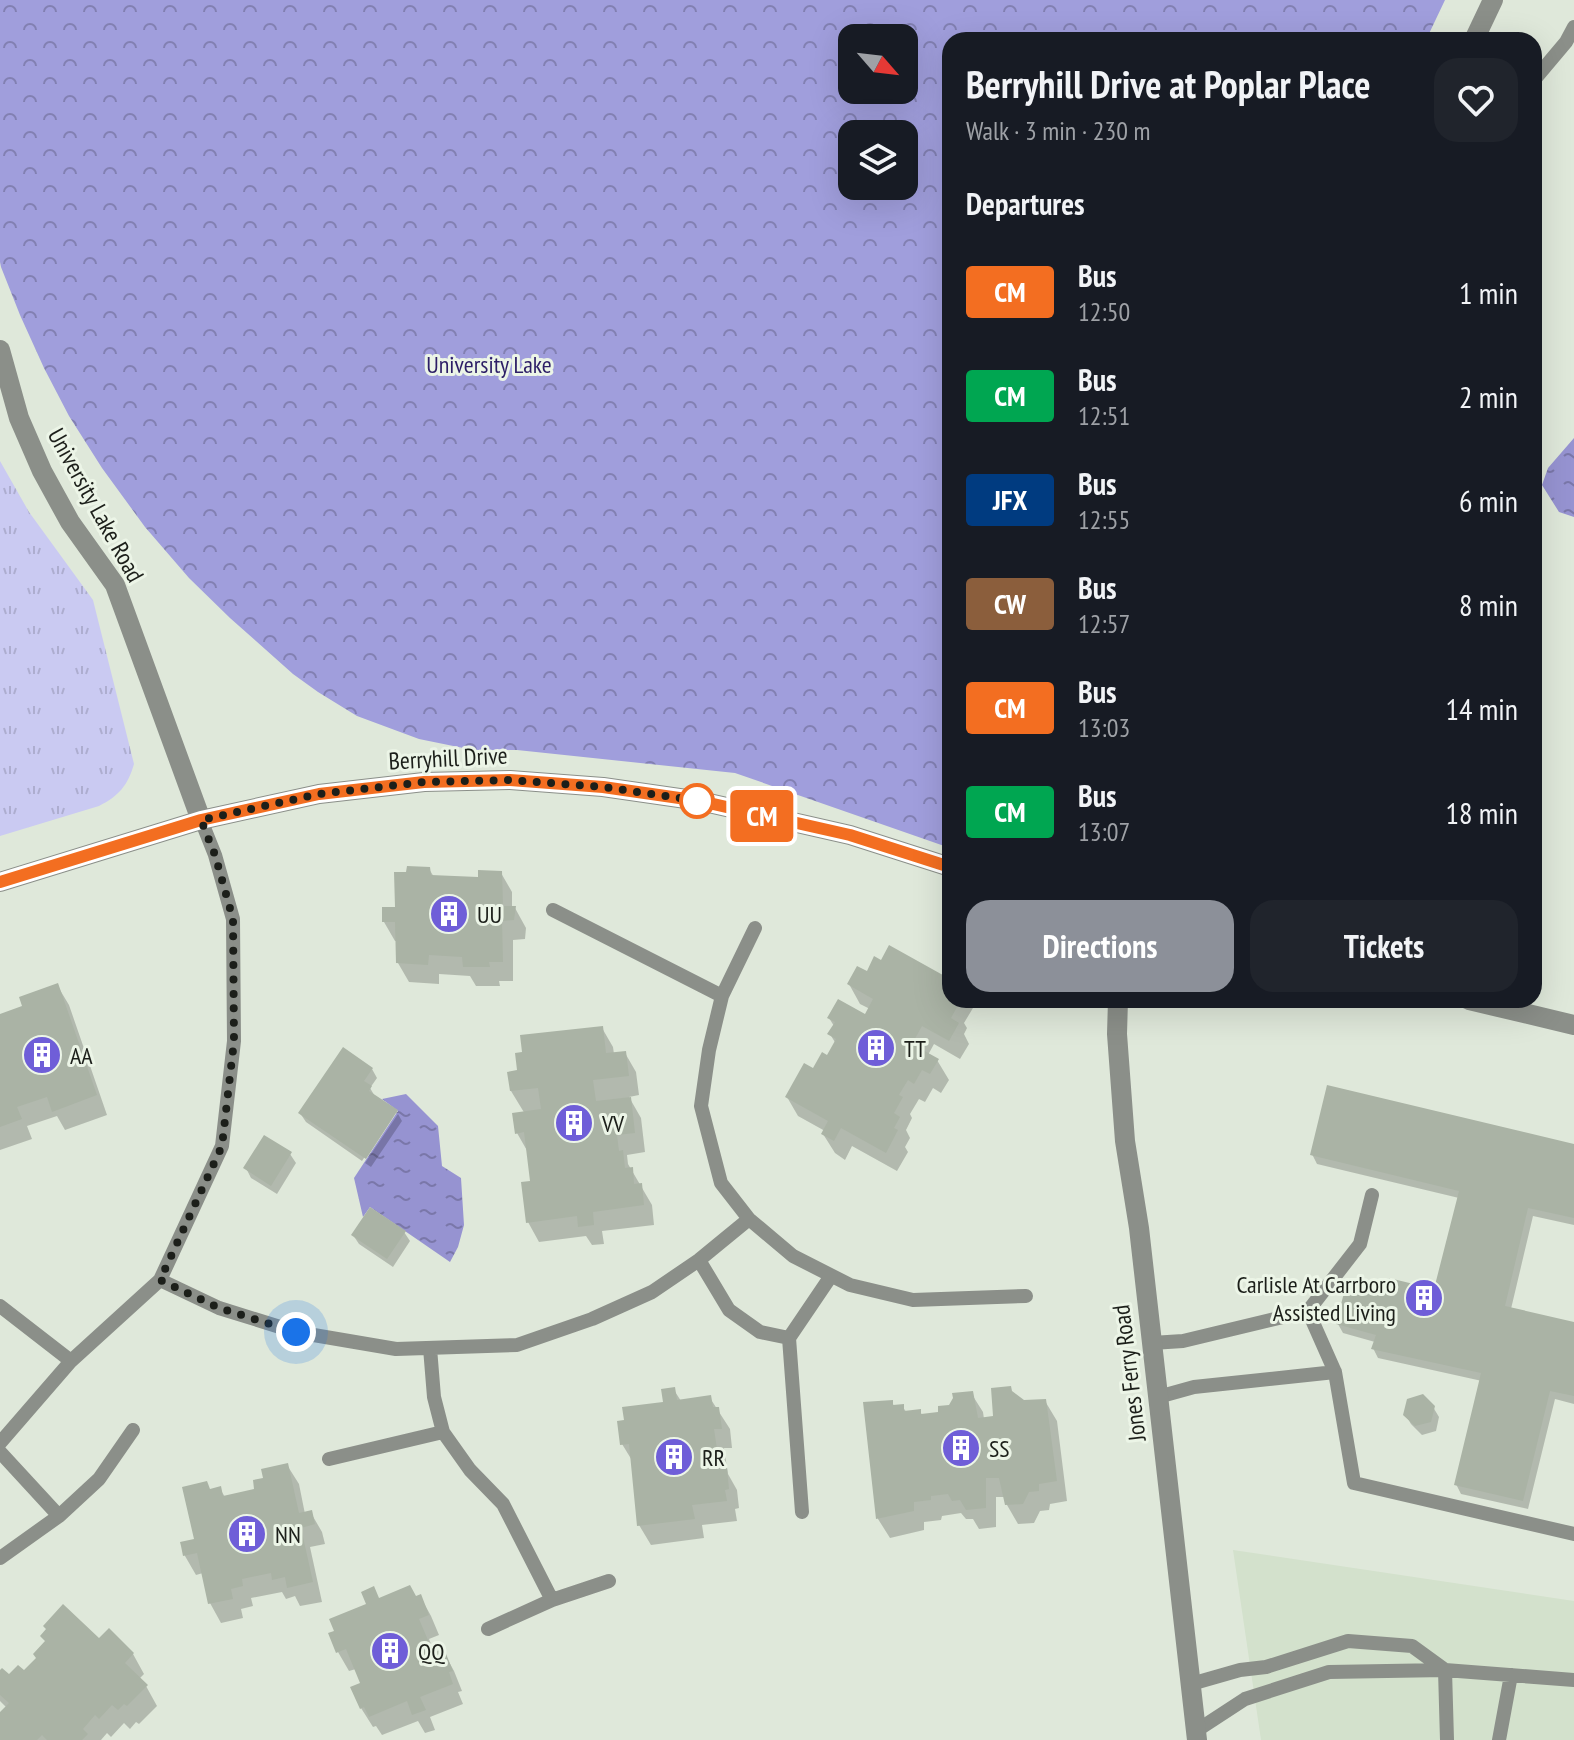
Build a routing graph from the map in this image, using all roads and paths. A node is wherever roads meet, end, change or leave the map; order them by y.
1 (1493, 0) edge
2 (1574, 27) edge
3 (1478, 32) edge
4 (1542, 70) edge
5 (0, 350) edge
6 (201, 820) junction
7 (942, 864) edge
8 (0, 882) edge
9 (553, 910) dead end
10 (755, 928) dead end
11 (722, 996) junction
12 (1118, 1008) edge
13 (1503, 1008) edge
14 (1574, 1025) edge
15 (1372, 1195) dead end
16 (749, 1219) junction
17 (699, 1260) junction
18 (831, 1276) junction
19 (160, 1280) junction
20 (1026, 1296) dead end
21 (0, 1306) edge
22 (1308, 1311) junction
23 (789, 1338) junction
24 (1152, 1343) junction
25 (430, 1348) junction
26 (71, 1361) junction
27 (1335, 1372) junction
28 (1158, 1397) junction
29 (133, 1430) dead end
30 (443, 1432) junction
31 (0, 1443) edge
32 (0, 1452) edge
33 (329, 1459) dead end
34 (802, 1512) dead end
35 (59, 1516) junction
36 (1574, 1534) edge
37 (0, 1558) edge
38 (609, 1581) dead end
39 (552, 1600) junction
40 (488, 1629) dead end
41 (1445, 1670) junction
42 (1511, 1675) junction
43 (1574, 1680) edge
44 (1191, 1684) junction
45 (1196, 1735) edge
46 (1447, 1740) edge
47 (1499, 1740) edge

1 - 3 street
2 - 4 lane
5 - 6 street, University Lake Road
6 - 7 street, Berryhill Drive
6 - 8 street, Berryhill Drive
6 - 19 lane
9 - 11 lane
10 - 11 lane
11 - 16 lane
12 - 24 street, Jones Ferry Road
13 - 14 street
15 - 22 lane
16 - 17 lane
16 - 18 lane
17 - 23 lane
17 - 25 lane
18 - 20 lane
18 - 23 lane
19 - 25 lane
19 - 26 lane
21 - 26 lane
22 - 24 lane
22 - 27 lane
23 - 34 lane
24 - 28 street, Jones Ferry Road
25 - 30 lane
26 - 31 lane
27 - 28 lane
27 - 36 lane
28 - 44 street, Jones Ferry Road
29 - 35 lane
30 - 33 lane
30 - 39 lane
32 - 35 lane
35 - 37 lane
38 - 39 lane
39 - 40 lane
41 - 42 lane
41 - 44 lane
41 - 45 lane
41 - 46 lane
42 - 43 lane
42 - 47 lane
44 - 45 street, Jones Ferry Road

